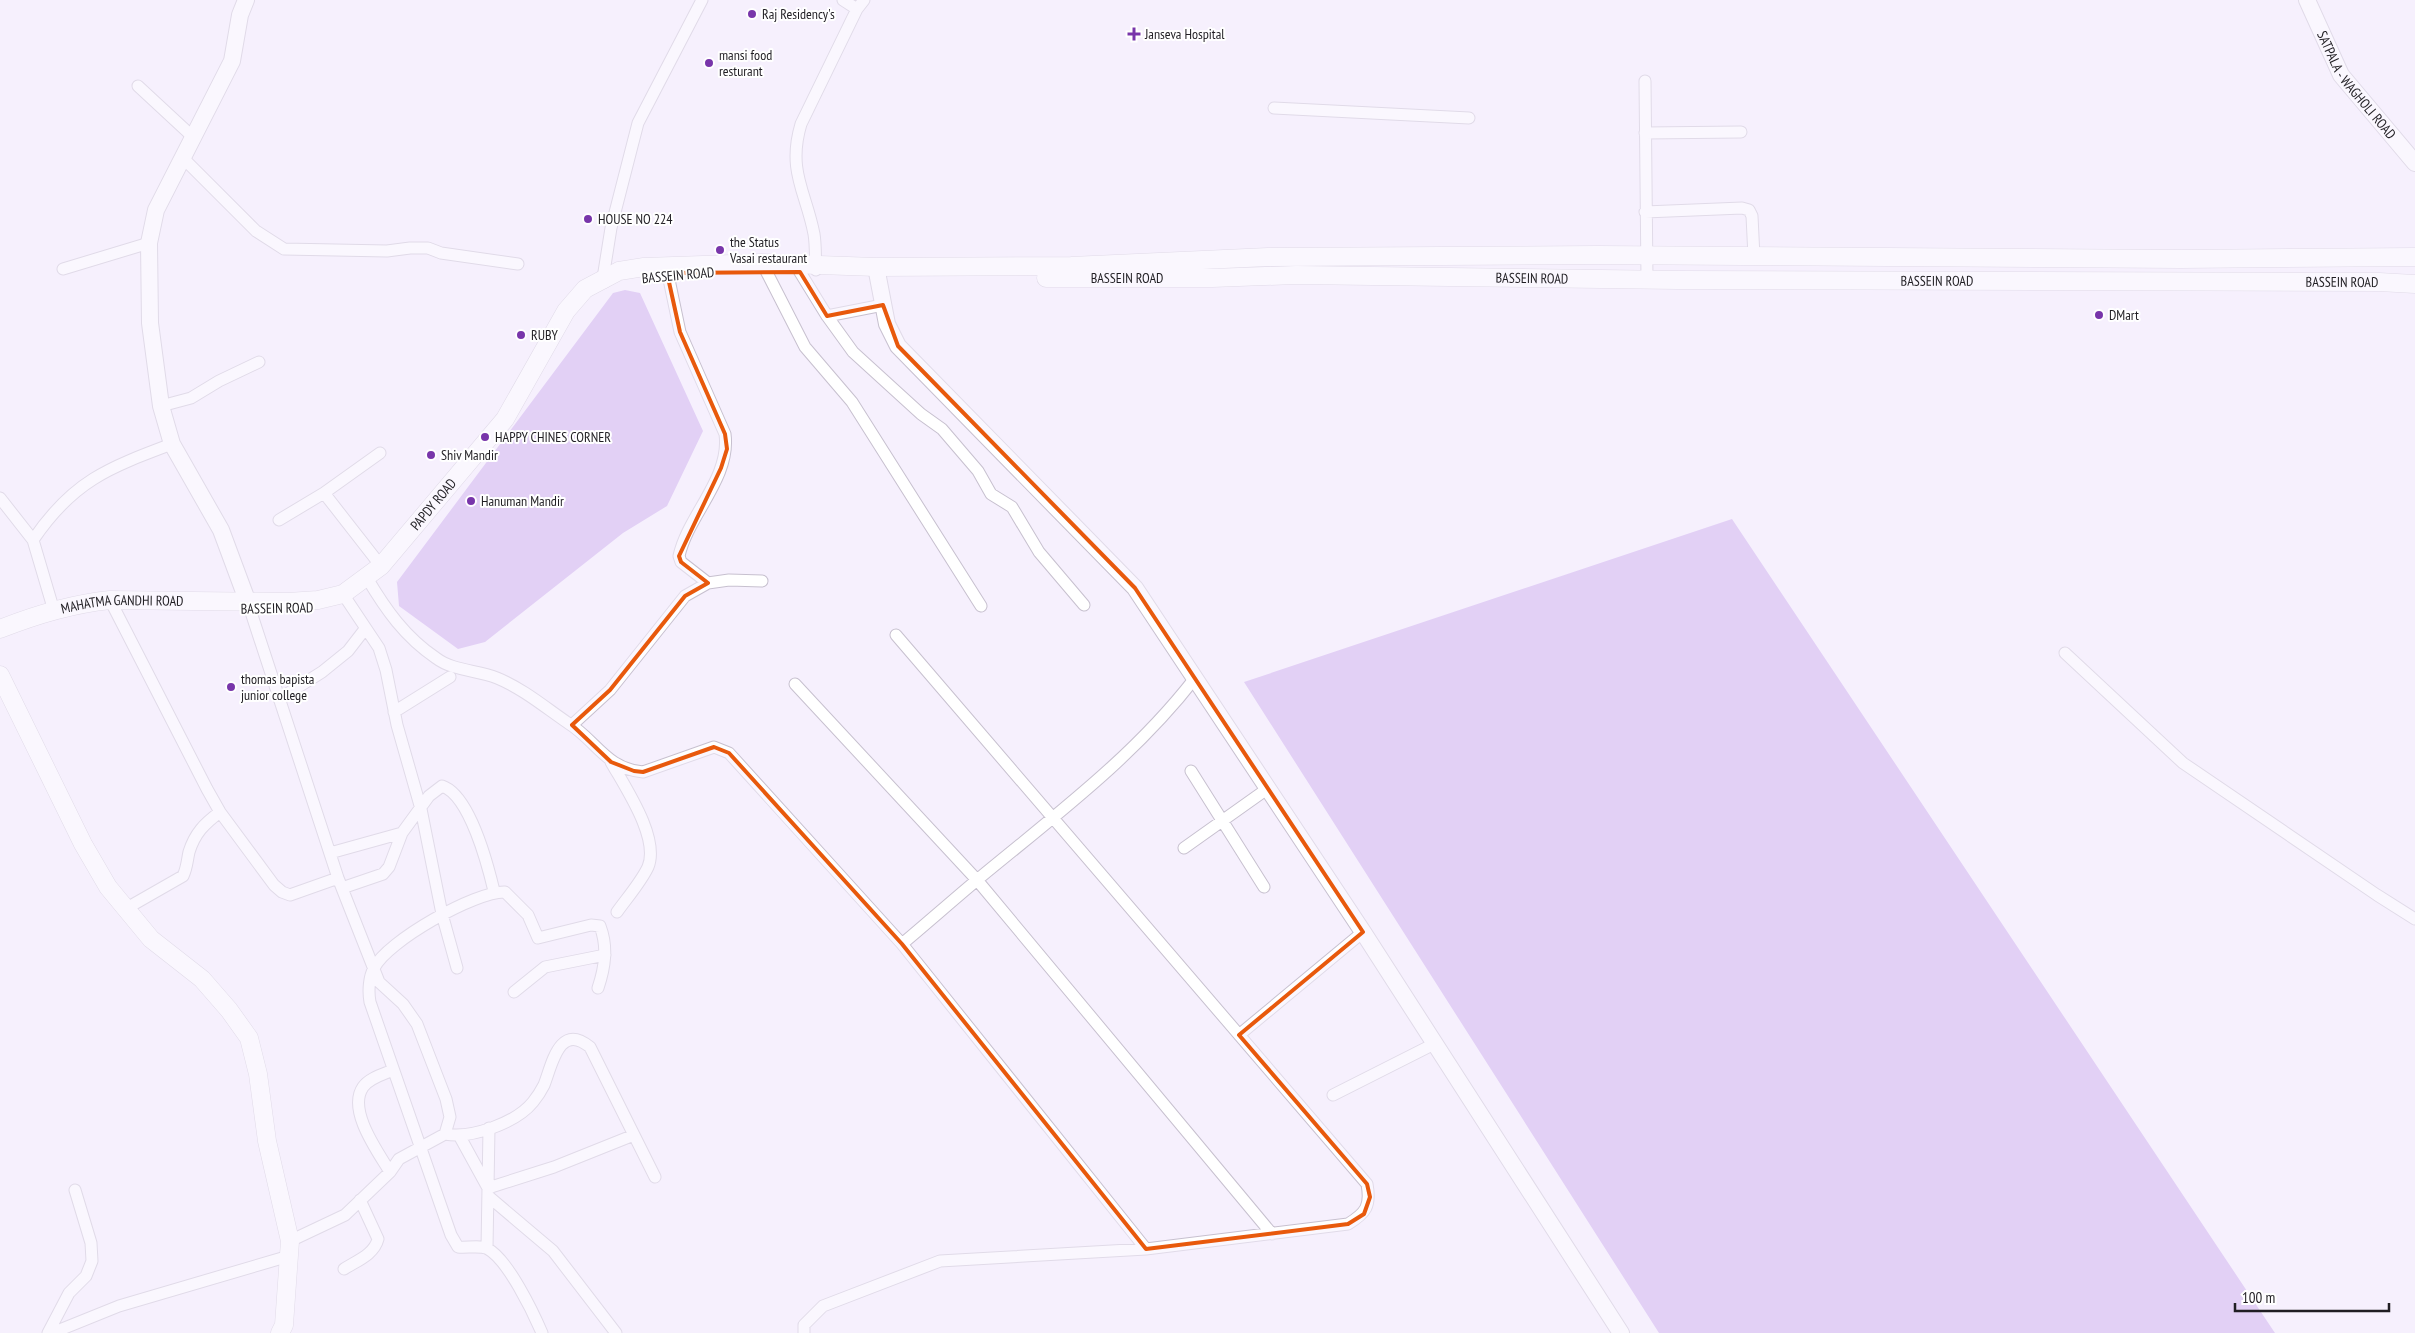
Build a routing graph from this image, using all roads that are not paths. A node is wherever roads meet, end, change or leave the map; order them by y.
1 (246, 0) edge
2 (702, 0) edge
3 (843, 0) edge
4 (2307, 0) edge
5 (861, 4) edge
6 (1645, 81) dead end
7 (138, 86) dead end
8 (1274, 108) dead end
9 (1469, 118) dead end
10 (1741, 132) dead end
11 (1645, 133) junction
12 (194, 137) junction
13 (183, 158) junction
14 (2415, 163) edge
15 (1645, 212) junction
16 (149, 243) junction
17 (1646, 256) junction
18 (1437, 257) junction
19 (1754, 257) junction
20 (2415, 257) edge
21 (2158, 259) junction
22 (2266, 259) junction
23 (518, 264) dead end
24 (764, 267) junction
25 (806, 268) junction
26 (63, 269) dead end
27 (667, 269) junction
28 (877, 271) junction
29 (1438, 278) junction
30 (1647, 279) junction
31 (2158, 281) junction
32 (2266, 281) junction
33 (604, 282) junction
34 (2415, 284) edge
35 (883, 305) junction
36 (827, 316) junction
37 (259, 362) dead end
38 (160, 406) junction
39 (172, 444) junction
40 (380, 453) dead end
41 (324, 493) junction
42 (0, 498) edge
43 (279, 520) dead end
44 (33, 540) junction
45 (381, 566) junction
46 (762, 581) dead end
47 (369, 582) junction
48 (708, 583) junction
49 (345, 597) junction
50 (112, 604) junction
51 (249, 604) junction
52 (1084, 605) dead end
53 (981, 606) dead end
54 (54, 611) junction
55 (365, 628) junction
56 (0, 629) edge
57 (896, 635) dead end
58 (0, 642) edge
59 (2065, 653) dead end
60 (0, 675) edge
61 (450, 677) dead end
62 (1195, 678) junction
63 (795, 684) dead end
64 (279, 699) junction
65 (394, 712) junction
66 (572, 725) junction
67 (611, 762) junction
68 (1191, 771) dead end
69 (1267, 788) junction
70 (420, 810) junction
71 (220, 812) junction
72 (1053, 819) junction
73 (1222, 820) junction
74 (402, 833) junction
75 (1184, 848) dead end
76 (330, 853) junction
77 (977, 880) junction
78 (340, 883) junction
79 (1264, 887) dead end
80 (494, 891) junction
81 (127, 908) junction
82 (617, 912) dead end
83 (442, 914) junction
84 (2415, 919) edge
85 (1363, 932) junction
86 (902, 944) junction
87 (604, 955) junction
88 (374, 968) junction
89 (457, 968) dead end
90 (598, 988) dead end
91 (514, 992) dead end
92 (1239, 1035) junction
93 (1434, 1044) junction
94 (393, 1070) junction
95 (1333, 1095) dead end
96 (488, 1128) junction
97 (446, 1134) junction
98 (634, 1134) junction
99 (460, 1137) junction
100 (420, 1147) junction
101 (390, 1172) junction
102 (655, 1177) dead end
103 (75, 1190) dead end
104 (488, 1192) junction
105 (360, 1200) junction
106 (1272, 1234) junction
107 (289, 1248) junction
108 (487, 1248) junction
109 (1146, 1249) junction
110 (344, 1269) dead end
111 (48, 1333) edge
112 (52, 1333) edge
113 (280, 1333) edge
114 (542, 1333) edge
115 (616, 1333) edge
116 (804, 1333) edge
117 (1621, 1333) edge

1 - 12 street
2 - 33 street
3 - 5 street
4 - 14 street, SATPALA - WAGHOLI ROAD
5 - 25 street
6 - 11 street
7 - 12 street
8 - 9 street
10 - 11 street
11 - 15 street
12 - 13 street
13 - 16 street
13 - 23 street
15 - 17 street
15 - 19 street
16 - 26 street
16 - 38 street
17 - 18 main road, BASSEIN ROAD
17 - 19 main road, BASSEIN ROAD
17 - 30 street
18 - 28 main road, BASSEIN ROAD
18 - 29 main road
19 - 21 main road, BASSEIN ROAD
20 - 22 main road, BASSEIN ROAD
21 - 22 main road, BASSEIN ROAD
21 - 31 main road
22 - 32 main road
24 - 25 main road, BASSEIN ROAD
24 - 27 main road, BASSEIN ROAD
24 - 53 street
25 - 28 main road, BASSEIN ROAD
25 - 36 street
27 - 33 main road, BASSEIN ROAD
27 - 48 street
28 - 29 main road, BASSEIN ROAD
28 - 35 street
29 - 30 main road, BASSEIN ROAD
30 - 31 main road, BASSEIN ROAD
31 - 32 main road, BASSEIN ROAD
32 - 34 main road, BASSEIN ROAD
33 - 45 main road, PAPDY ROAD
33 - 47 main road, BASSEIN ROAD
35 - 36 street
35 - 62 street
36 - 52 street
37 - 38 street
38 - 39 street
39 - 44 street
39 - 51 street
40 - 41 street
41 - 43 street
41 - 45 street
42 - 44 street
44 - 54 street
45 - 47 main road, PAPDY ROAD
46 - 48 street
47 - 49 main road, PAPDY ROAD
47 - 66 street
48 - 66 street
49 - 51 main road, PAPDY ROAD
49 - 55 street
50 - 51 main road, MAHATMA GANDHI ROAD
50 - 54 main road, MAHATMA GANDHI ROAD
50 - 58 main road
50 - 71 street
51 - 64 street
54 - 56 main road, MAHATMA GANDHI ROAD
55 - 64 street
55 - 65 street
57 - 72 street
59 - 84 street
60 - 81 main road
61 - 65 street
62 - 69 street
62 - 72 street
63 - 77 street
64 - 76 street
65 - 70 street
66 - 67 street
67 - 82 street
67 - 86 street
68 - 73 street
69 - 73 street
69 - 85 street
70 - 74 street
70 - 80 street
70 - 83 street
71 - 78 street
71 - 81 street
72 - 77 street
72 - 92 street
73 - 75 street
73 - 79 street
74 - 76 street
74 - 78 street
76 - 78 street
77 - 86 street
77 - 106 street
78 - 88 street
80 - 83 street
80 - 87 street
81 - 107 main road
83 - 88 street
83 - 89 street
85 - 92 street
85 - 93 street
86 - 109 street
87 - 90 street
87 - 91 street
88 - 94 street
88 - 97 street
92 - 106 street
93 - 95 street
93 - 117 street
94 - 100 street
94 - 101 street
96 - 98 street
96 - 99 street
96 - 104 street
97 - 99 street
97 - 100 street
98 - 102 street
98 - 104 street
99 - 104 street
100 - 101 street
100 - 108 street
101 - 105 street
103 - 111 street
104 - 108 street
104 - 115 street
105 - 107 street
105 - 110 street
106 - 109 street
107 - 112 street
107 - 113 main road
108 - 114 street
109 - 116 street

